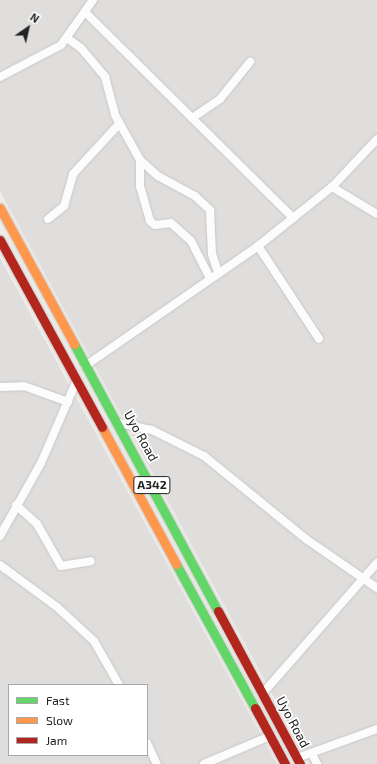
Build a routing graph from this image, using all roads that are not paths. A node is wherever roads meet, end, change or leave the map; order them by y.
1 (93, 0) edge
2 (85, 12) junction
3 (67, 38) junction
4 (250, 62) dead end
5 (0, 77) edge
6 (192, 118) junction
7 (118, 124) junction
8 (377, 139) edge
9 (140, 160) junction
10 (332, 187) junction
11 (0, 208) edge
12 (377, 214) edge
13 (293, 218) junction
14 (48, 219) dead end
15 (0, 240) edge
16 (258, 246) junction
17 (218, 272) junction
18 (210, 278) junction
19 (319, 339) dead end
20 (85, 366) junction
21 (76, 382) junction
22 (0, 387) edge
23 (68, 402) junction
24 (119, 423) junction
25 (16, 505) junction
26 (0, 536) edge
27 (91, 561) dead end
28 (377, 563) edge
29 (0, 565) edge
30 (364, 580) junction
31 (377, 588) edge
32 (118, 684) edge
33 (263, 693) junction
34 (377, 729) edge
35 (270, 736) junction
36 (148, 745) edge
37 (312, 754) junction
38 (299, 761) edge
39 (157, 764) edge
40 (204, 764) edge
41 (285, 764) edge
42 (317, 764) edge

1 - 2 street
2 - 3 street
2 - 6 street
3 - 5 street
3 - 7 street
4 - 6 street
6 - 13 street
7 - 9 street
7 - 14 street
8 - 10 street
9 - 17 street
9 - 18 street
10 - 12 street
10 - 13 street
11 - 20 highway, Uyo Road / A342
13 - 16 street
15 - 21 highway, Uyo Road / A342
16 - 17 street
16 - 19 street
17 - 18 street
18 - 20 street
20 - 24 highway, Uyo Road / A342
21 - 23 street
21 - 35 highway, Uyo Road / A342
22 - 23 street
23 - 25 street
24 - 30 street
24 - 33 highway, Uyo Road / A342
25 - 26 street
25 - 27 street
28 - 30 street
29 - 32 street
30 - 31 street
30 - 33 street
33 - 38 highway, Uyo Road / A342
34 - 37 street
35 - 40 street
35 - 41 highway, Uyo Road / A342
36 - 39 street
37 - 38 street
37 - 42 street

